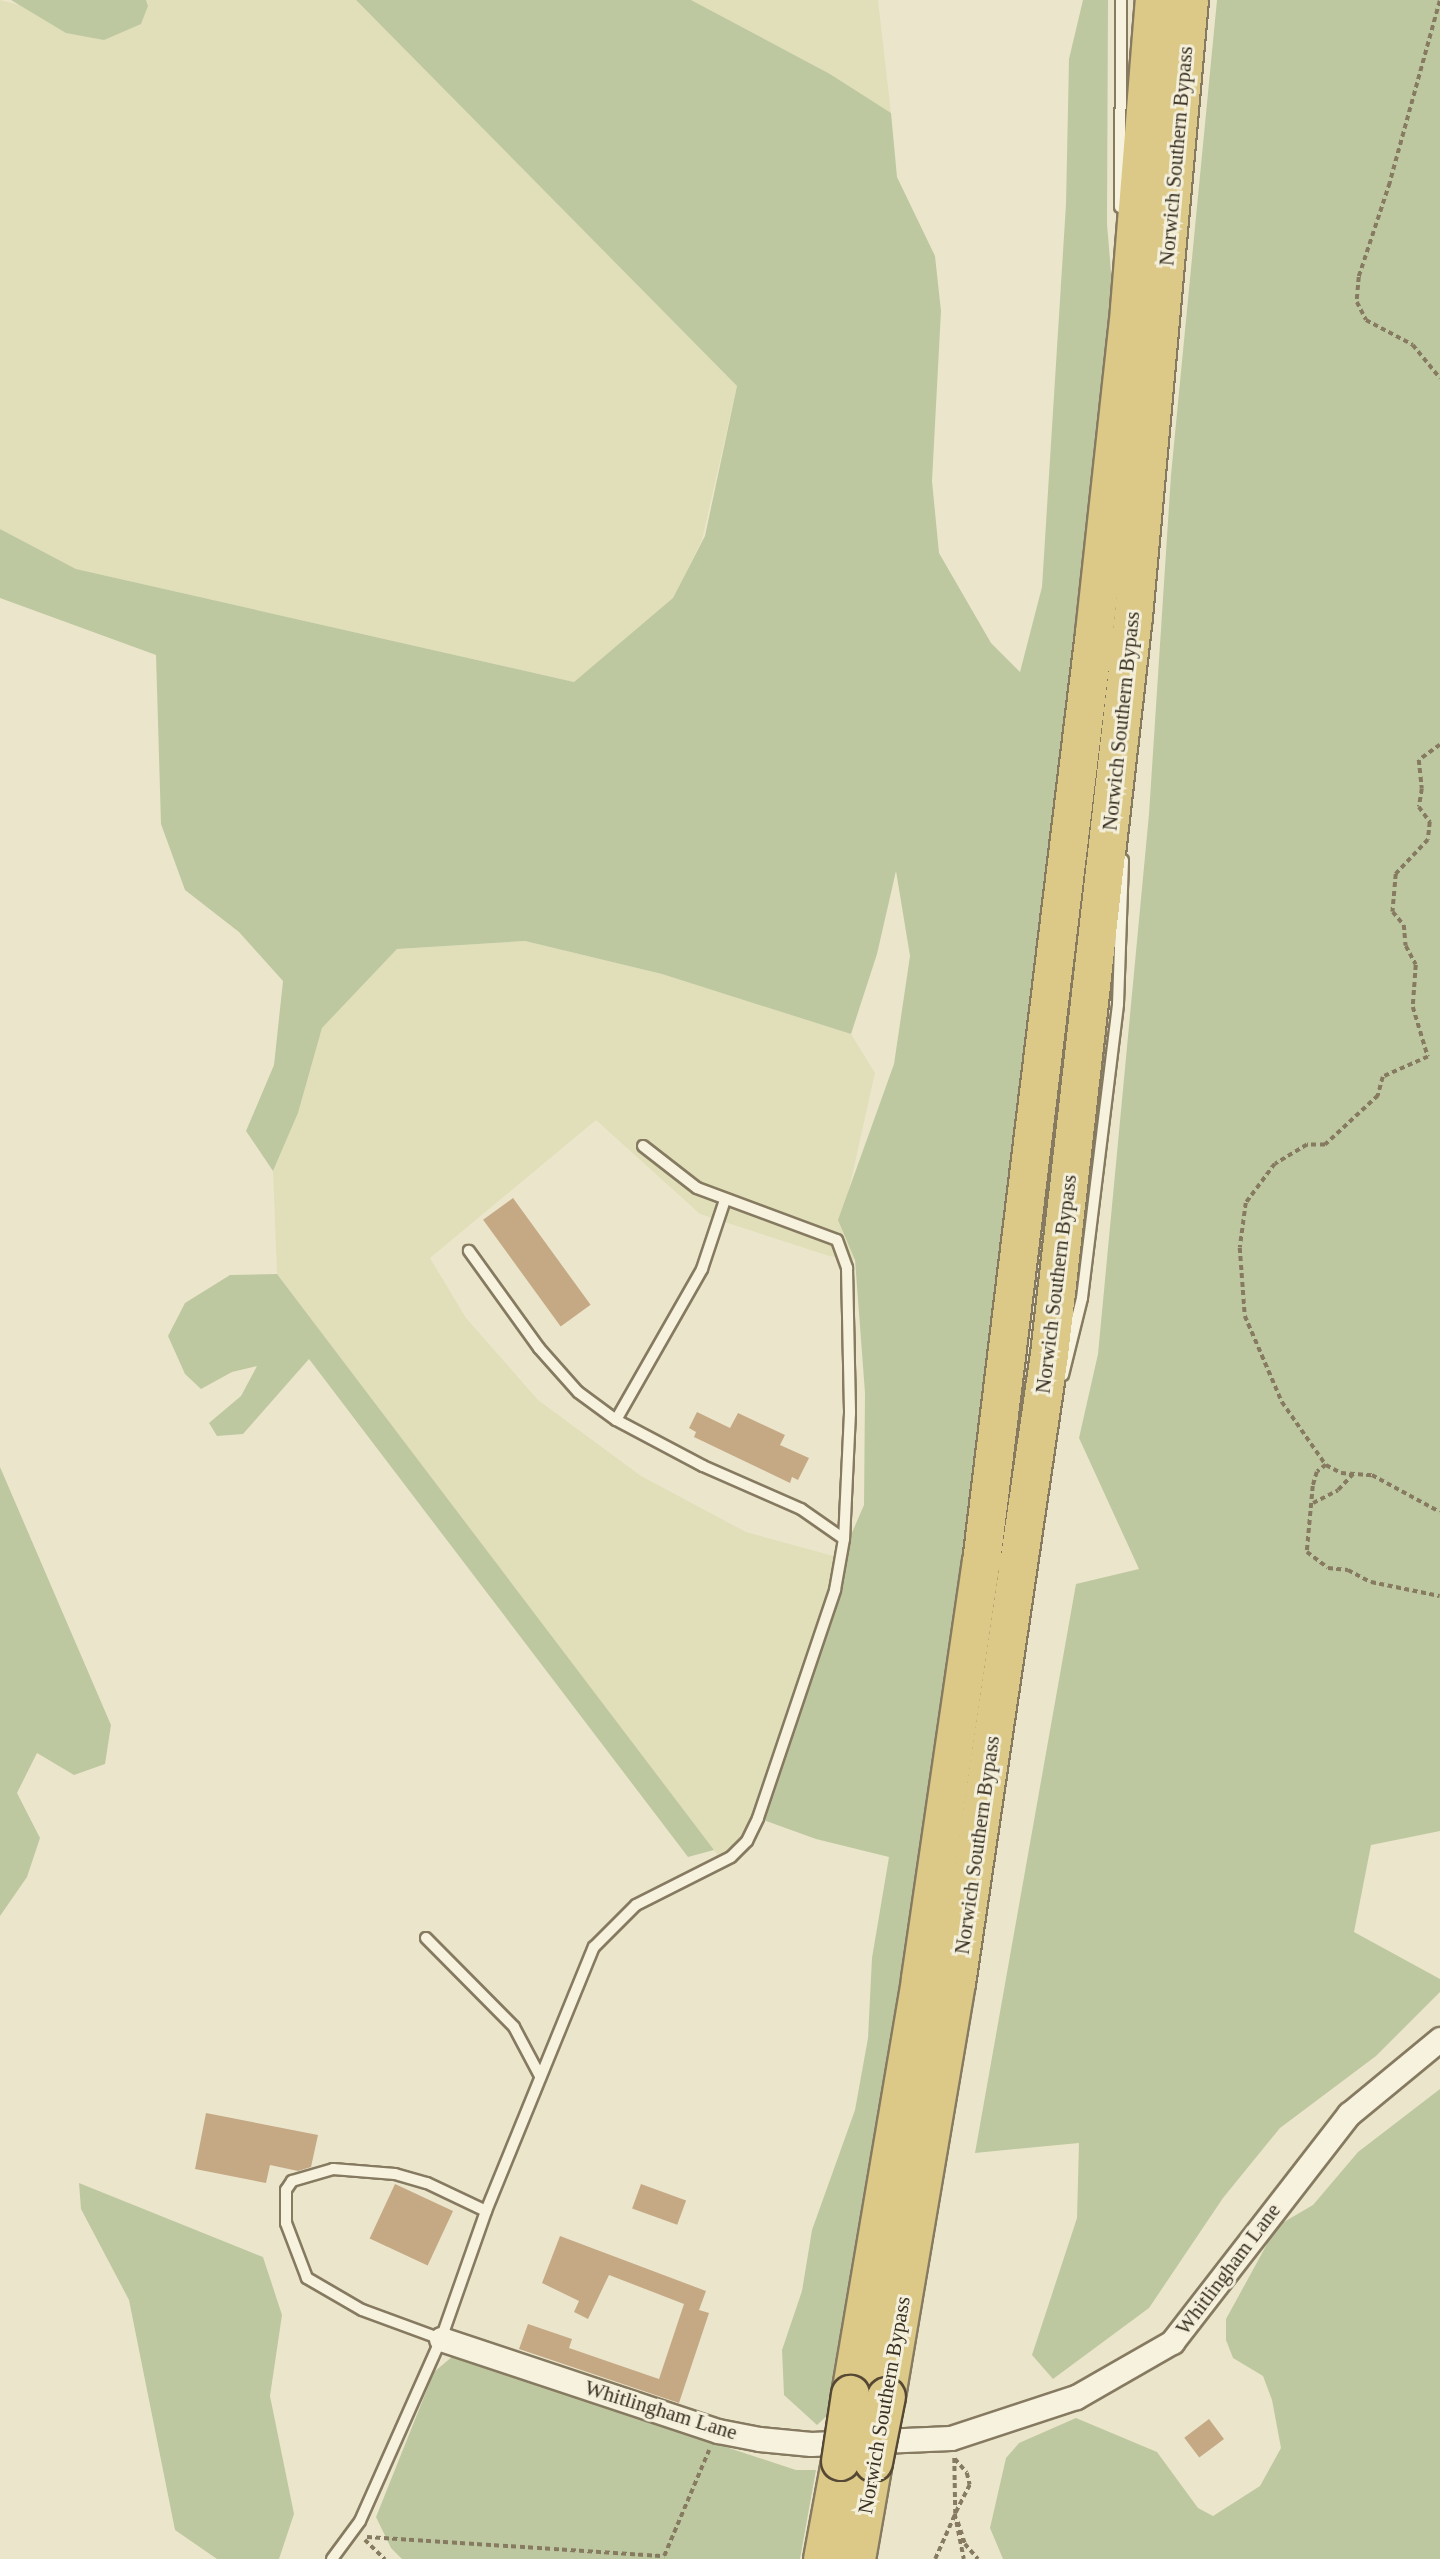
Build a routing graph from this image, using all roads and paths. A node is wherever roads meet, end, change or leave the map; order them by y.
1 (1121, 0) edge
2 (1154, 0) edge
3 (1189, 0) edge
4 (1440, 1) edge
5 (1119, 224) dead end
6 (1121, 236) dead end
7 (1129, 308) junction
8 (1440, 378) edge
9 (1133, 616) junction
10 (1440, 745) edge
11 (1125, 802) dead end
12 (1124, 841) dead end
13 (643, 1146) dead end
14 (725, 1200) junction
15 (469, 1251) dead end
16 (1060, 1383) dead end
17 (1057, 1395) dead end
18 (616, 1420) junction
19 (1326, 1465) junction
20 (1354, 1472) junction
21 (1028, 1497) junction
22 (1313, 1503) junction
23 (1440, 1512) edge
24 (844, 1539) junction
25 (1440, 1596) edge
26 (426, 1938) dead end
27 (1440, 2039) edge
28 (540, 2076) junction
29 (486, 2211) junction
30 (441, 2339) junction
31 (718, 2431) junction
32 (953, 2449) junction
33 (856, 2462) junction
34 (955, 2514) junction
35 (332, 2559) edge
36 (385, 2559) edge
37 (822, 2559) edge
38 (856, 2559) edge
39 (935, 2559) edge
40 (964, 2559) edge
41 (978, 2559) edge

1 - 5 lane
2 - 7 highway, Norwich Southern Bypass
3 - 9 highway, Norwich Southern Bypass
4 - 8 path
6 - 7 lane
7 - 33 highway, Norwich Southern Bypass, bridge
9 - 11 lane
9 - 21 highway, Norwich Southern Bypass
10 - 19 path
12 - 16 lane
13 - 14 lane
14 - 18 lane
14 - 24 lane
15 - 18 lane
17 - 21 lane
18 - 24 lane
19 - 20 path
19 - 22 path
20 - 22 path
20 - 23 path
21 - 33 highway, Norwich Southern Bypass, bridge
22 - 25 path
24 - 28 lane
26 - 28 lane
27 - 32 street, Whitlingham Lane
28 - 29 lane
29 - 30 lane
29 - 30 lane
30 - 31 street, Whitlingham Lane
30 - 35 lane
31 - 32 street, Whitlingham Lane
31 - 36 path
32 - 34 path
32 - 34 path
33 - 37 highway, Norwich Southern Bypass
33 - 38 highway, Norwich Southern Bypass
34 - 39 path
34 - 40 path
34 - 41 path

